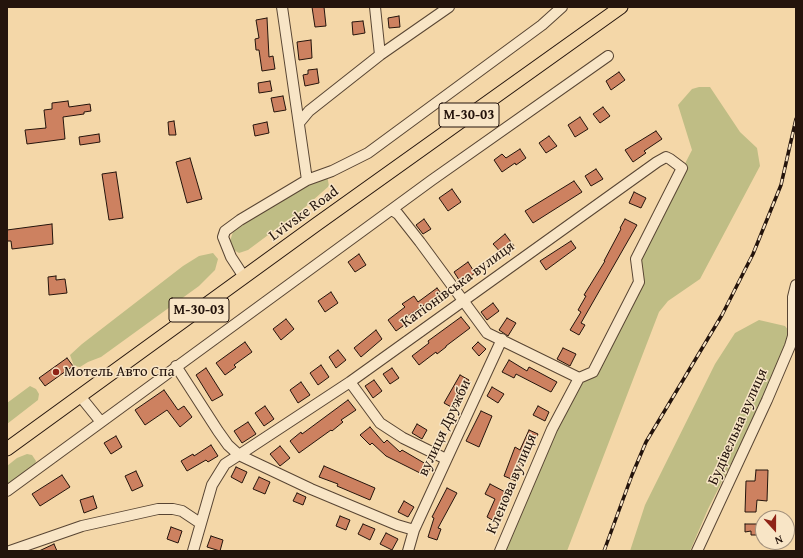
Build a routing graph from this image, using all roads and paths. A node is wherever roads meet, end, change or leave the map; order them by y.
1 (282, 7) edge
2 (375, 7) edge
3 (449, 7) edge
4 (562, 7) edge
5 (621, 7) edge
6 (380, 55) junction
7 (608, 56) dead end
8 (299, 123) junction
9 (307, 180) junction
10 (392, 210) junction
11 (244, 277) junction
12 (796, 285) edge
13 (463, 300) junction
14 (794, 313) edge
15 (502, 339) junction
16 (176, 366) junction
17 (579, 378) junction
18 (350, 382) junction
19 (80, 396) junction
20 (101, 422) junction
21 (7, 449) edge
22 (239, 456) junction
23 (446, 459) junction
24 (7, 491) edge
25 (200, 523) junction
26 (405, 527) junction
27 (10, 551) edge
28 (193, 551) edge
29 (408, 551) edge
30 (500, 551) edge
31 (697, 551) edge

1 - 8 street
2 - 6 street
3 - 6 street
4 - 9 street
5 - 11 main road, Lvivske Road / М-30-03
6 - 8 street
7 - 10 street
8 - 9 street
9 - 11 street
10 - 13 street
10 - 16 street
11 - 19 main road, Lvivske Road / М-30-03
12 - 14 street, Будівельна вулиця
13 - 15 street
13 - 17 street, Катіонівська вулиця
13 - 18 street, Катіонівська вулиця
14 - 31 street, Будівельна вулиця
15 - 17 street
15 - 23 street, вулиця Дружби
16 - 20 street
16 - 22 street
17 - 30 street, Кленова вулиця
18 - 22 street, Катіонівська вулиця
18 - 23 street
19 - 20 street
19 - 21 main road, Lvivske Road / М-30-03
20 - 24 street
22 - 25 street, Катіонівська вулиця
22 - 26 street
23 - 26 street, вулиця Дружби
25 - 27 street
25 - 28 street, Катіонівська вулиця
26 - 29 street, вулиця Дружби

